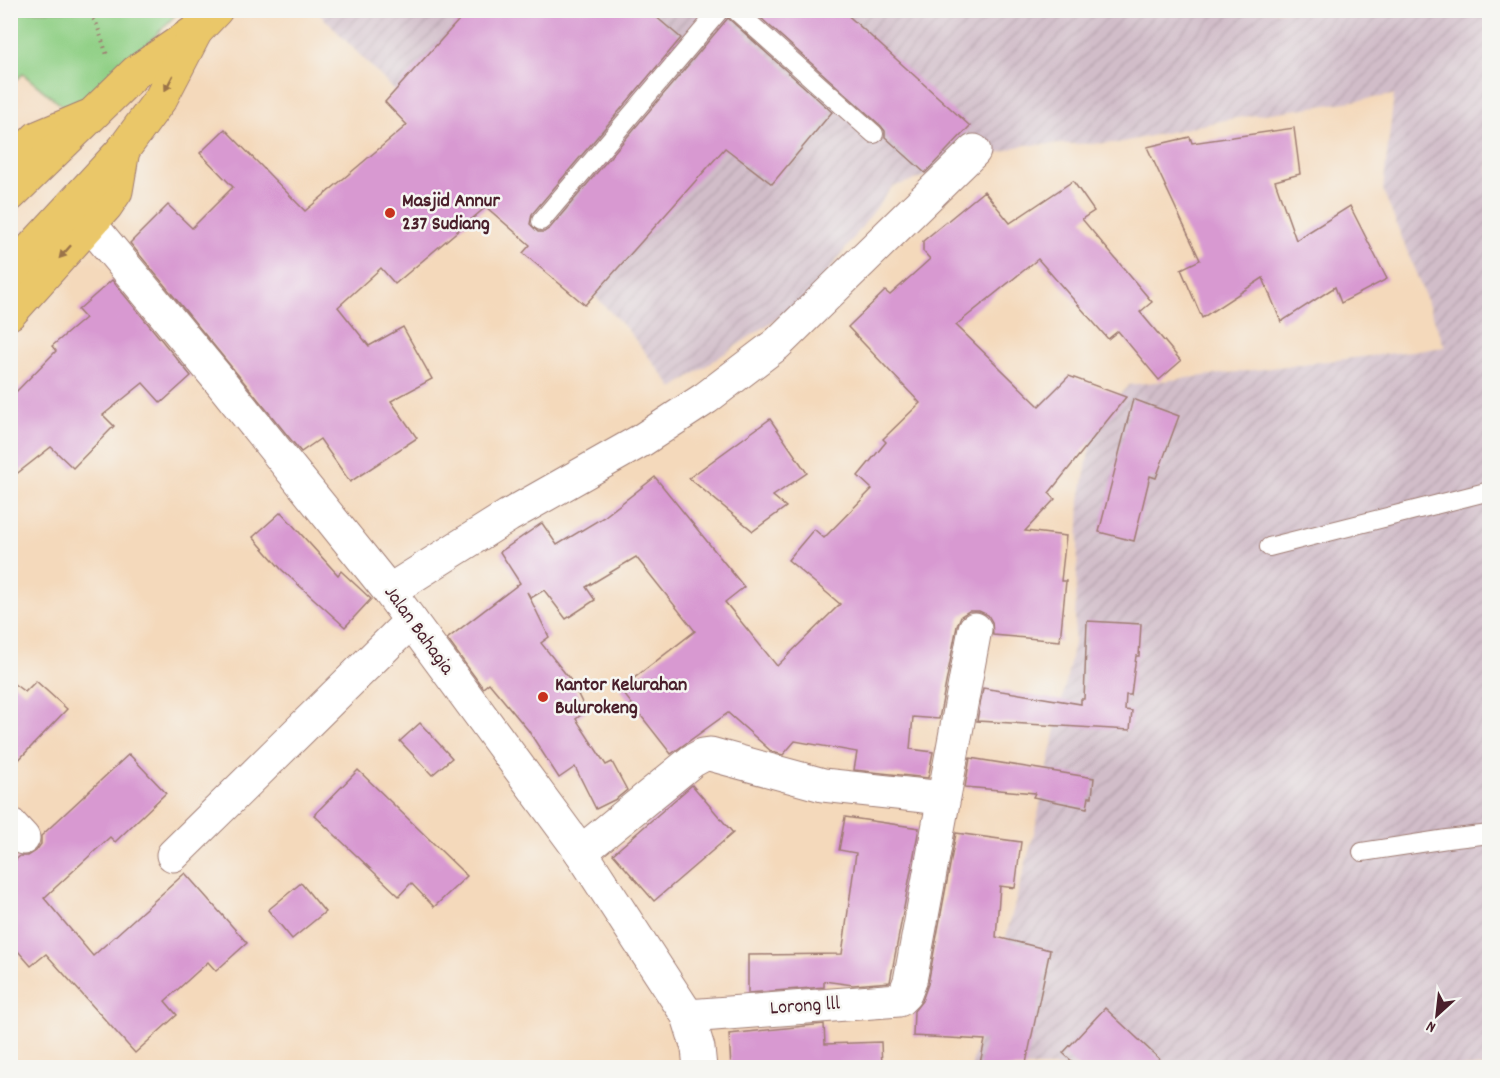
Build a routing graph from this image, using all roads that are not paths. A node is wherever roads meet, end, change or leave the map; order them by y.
1 (735, 10) edge
2 (714, 13) edge
3 (206, 21) edge
4 (87, 117) junction
5 (874, 134) dead end
6 (123, 150) junction
7 (974, 151) dead end
8 (10, 166) edge
9 (10, 195) edge
10 (541, 221) dead end
11 (90, 224) junction
12 (10, 272) edge
13 (10, 313) edge
14 (1490, 491) edge
15 (1269, 547) dead end
16 (389, 591) junction
17 (411, 621) junction
18 (975, 629) dead end
19 (943, 798) junction
20 (1490, 834) edge
21 (580, 852) junction
22 (1362, 852) dead end
23 (173, 855) dead end
24 (688, 1016) junction
25 (700, 1068) edge

1 - 5 lane
2 - 10 lane
3 - 4 main road
3 -> 6 main road
4 - 8 main road
4 - 9 main road
6 - 11 main road
6 - 12 main road
7 - 16 street
11 -> 13 main road
11 - 16 street, Jalan Bahagia
14 - 15 lane
16 - 17 street, Jalan Bahagia
17 - 21 street, Jalan Bahagia
17 - 23 street
18 - 19 street
19 - 21 street
19 - 24 street, Lorong lll
20 - 22 lane
21 - 24 street, Jalan Bahagia
24 - 25 street, Jalan Bahagia

